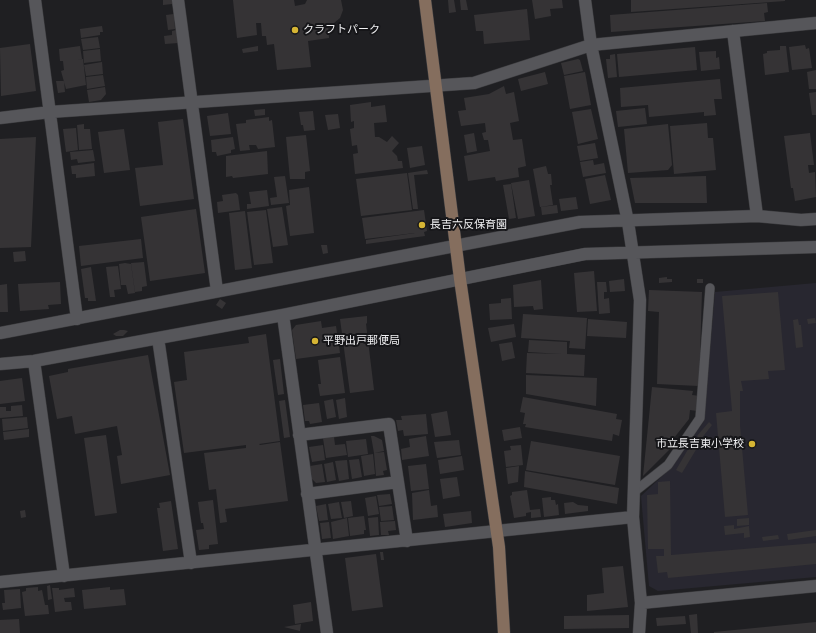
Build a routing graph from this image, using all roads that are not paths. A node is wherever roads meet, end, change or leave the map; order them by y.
1 (35, 0) edge
2 (178, 0) edge
3 (425, 0) edge
4 (585, 0) edge
5 (816, 23) edge
6 (734, 31) junction
7 (591, 45) junction
8 (436, 85) junction
9 (192, 102) junction
10 (50, 112) junction
11 (0, 118) edge
12 (757, 216) junction
13 (816, 219) edge
14 (628, 222) junction
15 (456, 246) junction
16 (816, 247) edge
17 (634, 253) junction
18 (460, 279) junction
19 (710, 288) dead end
20 (217, 292) junction
21 (283, 315) junction
22 (77, 319) junction
23 (0, 333) edge
24 (158, 338) junction
25 (34, 361) junction
26 (0, 364) edge
27 (299, 435) junction
28 (398, 482) junction
29 (634, 492) junction
30 (307, 494) junction
31 (633, 517) junction
32 (496, 532) junction
33 (407, 541) junction
34 (315, 551) junction
35 (191, 563) junction
36 (64, 576) junction
37 (0, 582) edge
38 (816, 586) edge
39 (641, 603) junction
40 (327, 633) edge
41 (504, 633) edge
42 (639, 633) edge

1 - 10 street
2 - 9 street
3 - 8 street
4 - 7 street
5 - 6 street
6 - 7 street
6 - 12 street
7 - 8 street
7 - 14 street
8 - 9 street
8 - 15 street
9 - 10 street
9 - 20 street
10 - 11 street
10 - 22 street
12 - 13 street
12 - 14 street
14 - 15 street
14 - 17 street
15 - 18 street
15 - 20 street
16 - 17 street
17 - 18 street
17 - 29 street
18 - 21 street
18 - 32 street
19 - 29 lane
20 - 22 street
21 - 24 street
21 - 27 street
22 - 23 street
24 - 25 street
24 - 35 street
25 - 26 street
25 - 36 street
27 - 28 street
27 - 30 street
28 - 30 street
28 - 33 street
29 - 31 street
30 - 34 street
31 - 32 street
31 - 39 street
32 - 33 street
32 - 41 street
33 - 34 street
34 - 35 street
34 - 40 street
35 - 36 street
36 - 37 street
38 - 39 street
39 - 42 street

